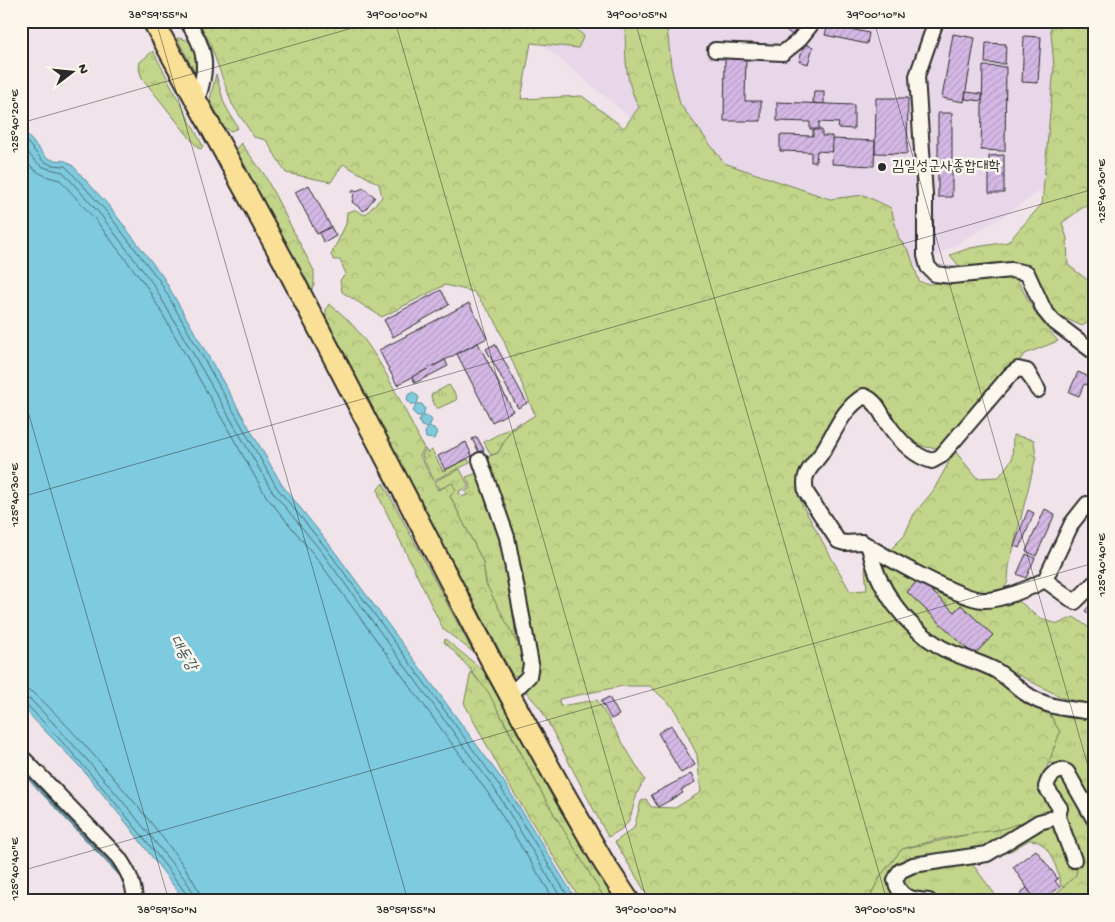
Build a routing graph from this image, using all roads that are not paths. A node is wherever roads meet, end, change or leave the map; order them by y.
1 (153, 21) edge
2 (187, 21) edge
3 (814, 21) edge
4 (936, 21) edge
5 (715, 50) dead end
6 (196, 103) junction
7 (1094, 352) edge
8 (1038, 390) dead end
9 (480, 460) dead end
10 (1087, 504) dead end
11 (869, 546) junction
12 (1045, 580) junction
13 (1094, 584) edge
14 (510, 694) junction
15 (1094, 712) edge
16 (21, 756) edge
17 (1058, 817) junction
18 (1094, 819) edge
19 (1074, 860) dead end
20 (135, 901) edge
21 (629, 901) edge
22 (929, 901) edge

1 - 6 highway
2 - 6 street
3 - 5 street
4 - 7 street
6 - 14 highway
8 - 11 street
9 - 14 street
10 - 12 street
11 - 12 street
11 - 15 street
12 - 13 street
14 - 21 highway
16 - 20 street
17 - 18 street
17 - 19 street
17 - 22 street

